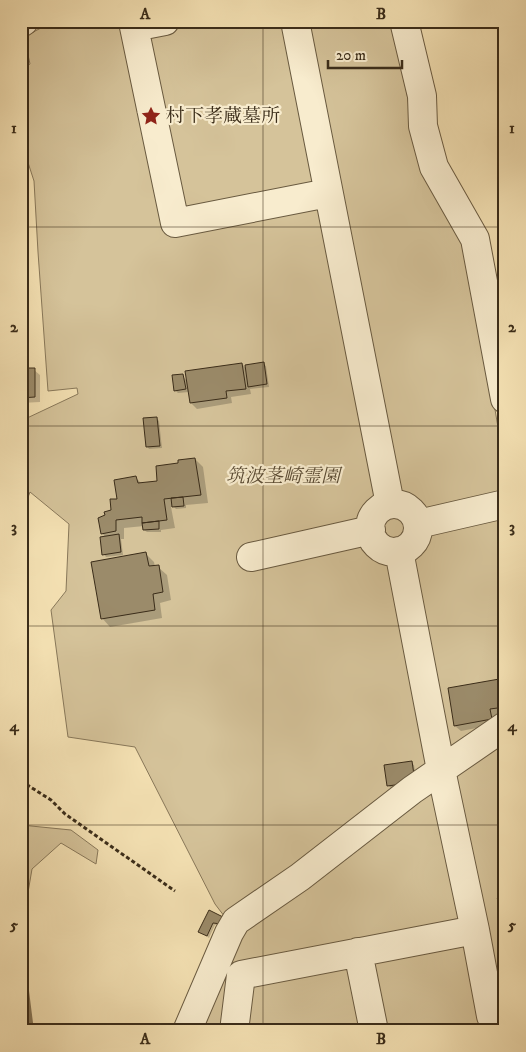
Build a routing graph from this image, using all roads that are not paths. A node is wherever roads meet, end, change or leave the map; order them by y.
1 (165, 21) edge
2 (295, 21) edge
3 (404, 21) edge
4 (328, 192) junction
5 (505, 400) edge
6 (390, 504) junction
7 (505, 504) edge
8 (418, 524) junction
9 (370, 530) junction
10 (399, 551) junction
11 (251, 557) dead end
12 (505, 726) edge
13 (441, 770) junction
14 (475, 930) junction
15 (358, 952) junction
16 (187, 1031) edge
17 (234, 1031) edge
18 (374, 1031) edge
19 (498, 1031) edge

1 - 4 street
2 - 4 street
3 - 5 street
4 - 6 street
6 - 8 street
6 - 9 street
7 - 8 street
8 - 10 street
9 - 10 street
9 - 11 street
10 - 13 street
12 - 13 street
13 - 14 street
13 - 16 street
14 - 15 street
14 - 19 street
15 - 17 street
15 - 18 street

